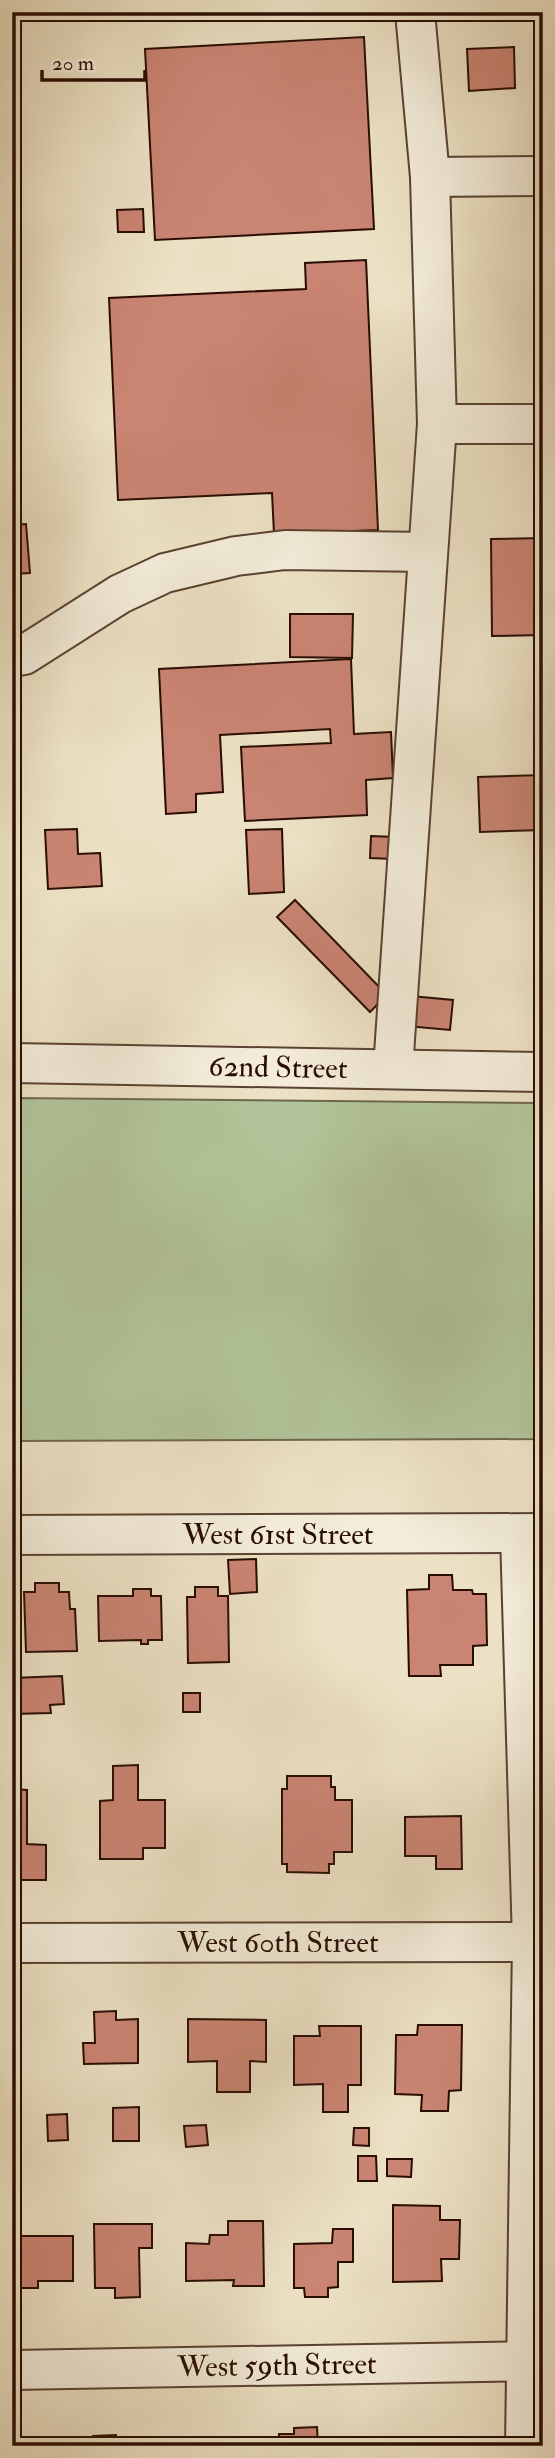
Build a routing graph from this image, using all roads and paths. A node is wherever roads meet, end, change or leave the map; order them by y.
1 (415, 12) edge
2 (543, 176) edge
3 (430, 177) junction
4 (436, 424) junction
5 (543, 424) edge
6 (428, 552) junction
7 (12, 657) edge
8 (12, 1063) edge
9 (393, 1069) junction
10 (543, 1072) edge
11 (531, 1533) edge
12 (12, 1535) edge
13 (537, 1941) edge
14 (12, 1943) edge
15 (534, 2361) edge
16 (12, 2370) edge
17 (525, 2446) edge

1 - 3 street
2 - 3 street
3 - 4 street
4 - 5 street
4 - 6 street
6 - 7 street
6 - 9 street
8 - 9 street, 62nd Street
9 - 10 street, 62nd Street
11 - 12 street, West 61st Street
11 - 13 street
13 - 14 street, West 60th Street
13 - 15 street
15 - 16 street, West 59th Street
15 - 17 street

